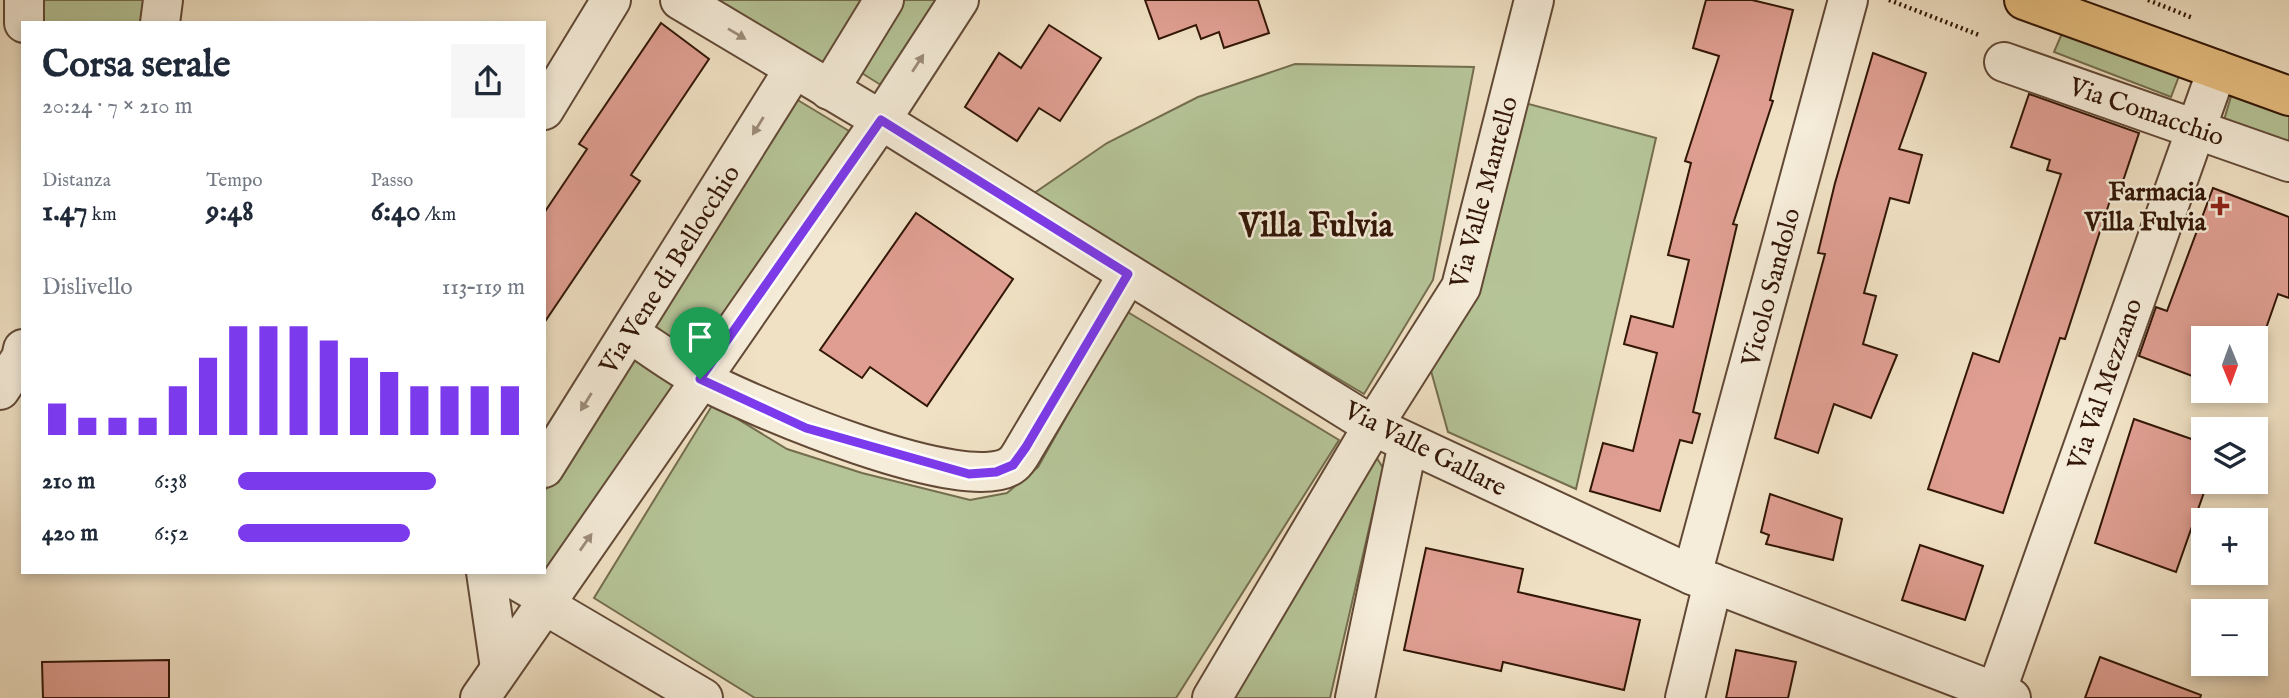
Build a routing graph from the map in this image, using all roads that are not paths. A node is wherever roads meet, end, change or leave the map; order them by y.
1 (24, 0) edge
2 (163, 0) edge
3 (611, 0) edge
4 (680, 0) edge
5 (884, 0) edge
6 (1534, 0) edge
7 (1848, 0) edge
8 (2024, 0) edge
9 (964, 5) edge
10 (24, 21) edge
11 (160, 21) edge
12 (2004, 62) dead end
13 (794, 69) junction
14 (2217, 70) junction
15 (830, 90) junction
16 (2289, 96) edge
17 (546, 107) edge
18 (881, 120) junction
19 (2194, 127) junction
20 (2289, 162) edge
21 (1128, 274) junction
22 (629, 332) junction
23 (21, 353) edge
24 (700, 379) junction
25 (0, 390) edge
26 (1373, 426) junction
27 (1408, 443) junction
28 (546, 465) edge
29 (486, 574) edge
30 (505, 574) edge
31 (1702, 579) junction
32 (545, 601) junction
33 (490, 683) edge
34 (2000, 696) edge
35 (703, 698) edge
36 (1212, 698) edge
37 (1355, 698) edge
38 (1685, 698) edge

1 - 10 street
2 - 11 street
3 - 17 street
4 -> 13 street, Via Valle Gallare
5 - 15 street
6 - 26 street, Via Valle Mantello
7 - 31 street, Vicolo Sandolo
8 - 14 main road
18 -> 9 street
12 - 19 street, Via Comacchio
13 - 15 street, Via Valle Gallare
13 -> 22 street, Via Vene di Bellocchio
14 - 16 main road
14 - 19 street, Via Val Mezzano
15 - 18 street, Via Valle Gallare
18 - 21 street, Via Valle Gallare
18 - 24 street
19 - 20 street, Via Comacchio
19 - 34 street, Via Val Mezzano
21 - 24 street
21 - 26 street, Via Valle Gallare
22 - 24 street
22 -> 28 street, Via Vene di Bellocchio
23 - 25 street
32 -> 24 street
26 - 27 street, Via Valle Gallare
26 - 36 street, Via Valle Mantello
27 - 31 street, Via Valle Gallare
27 - 37 street
29 - 33 street
30 - 32 street
31 - 34 street, Via Valle Gallare
31 - 38 street, Vicolo Sandolo
32 - 33 street
32 - 35 street

